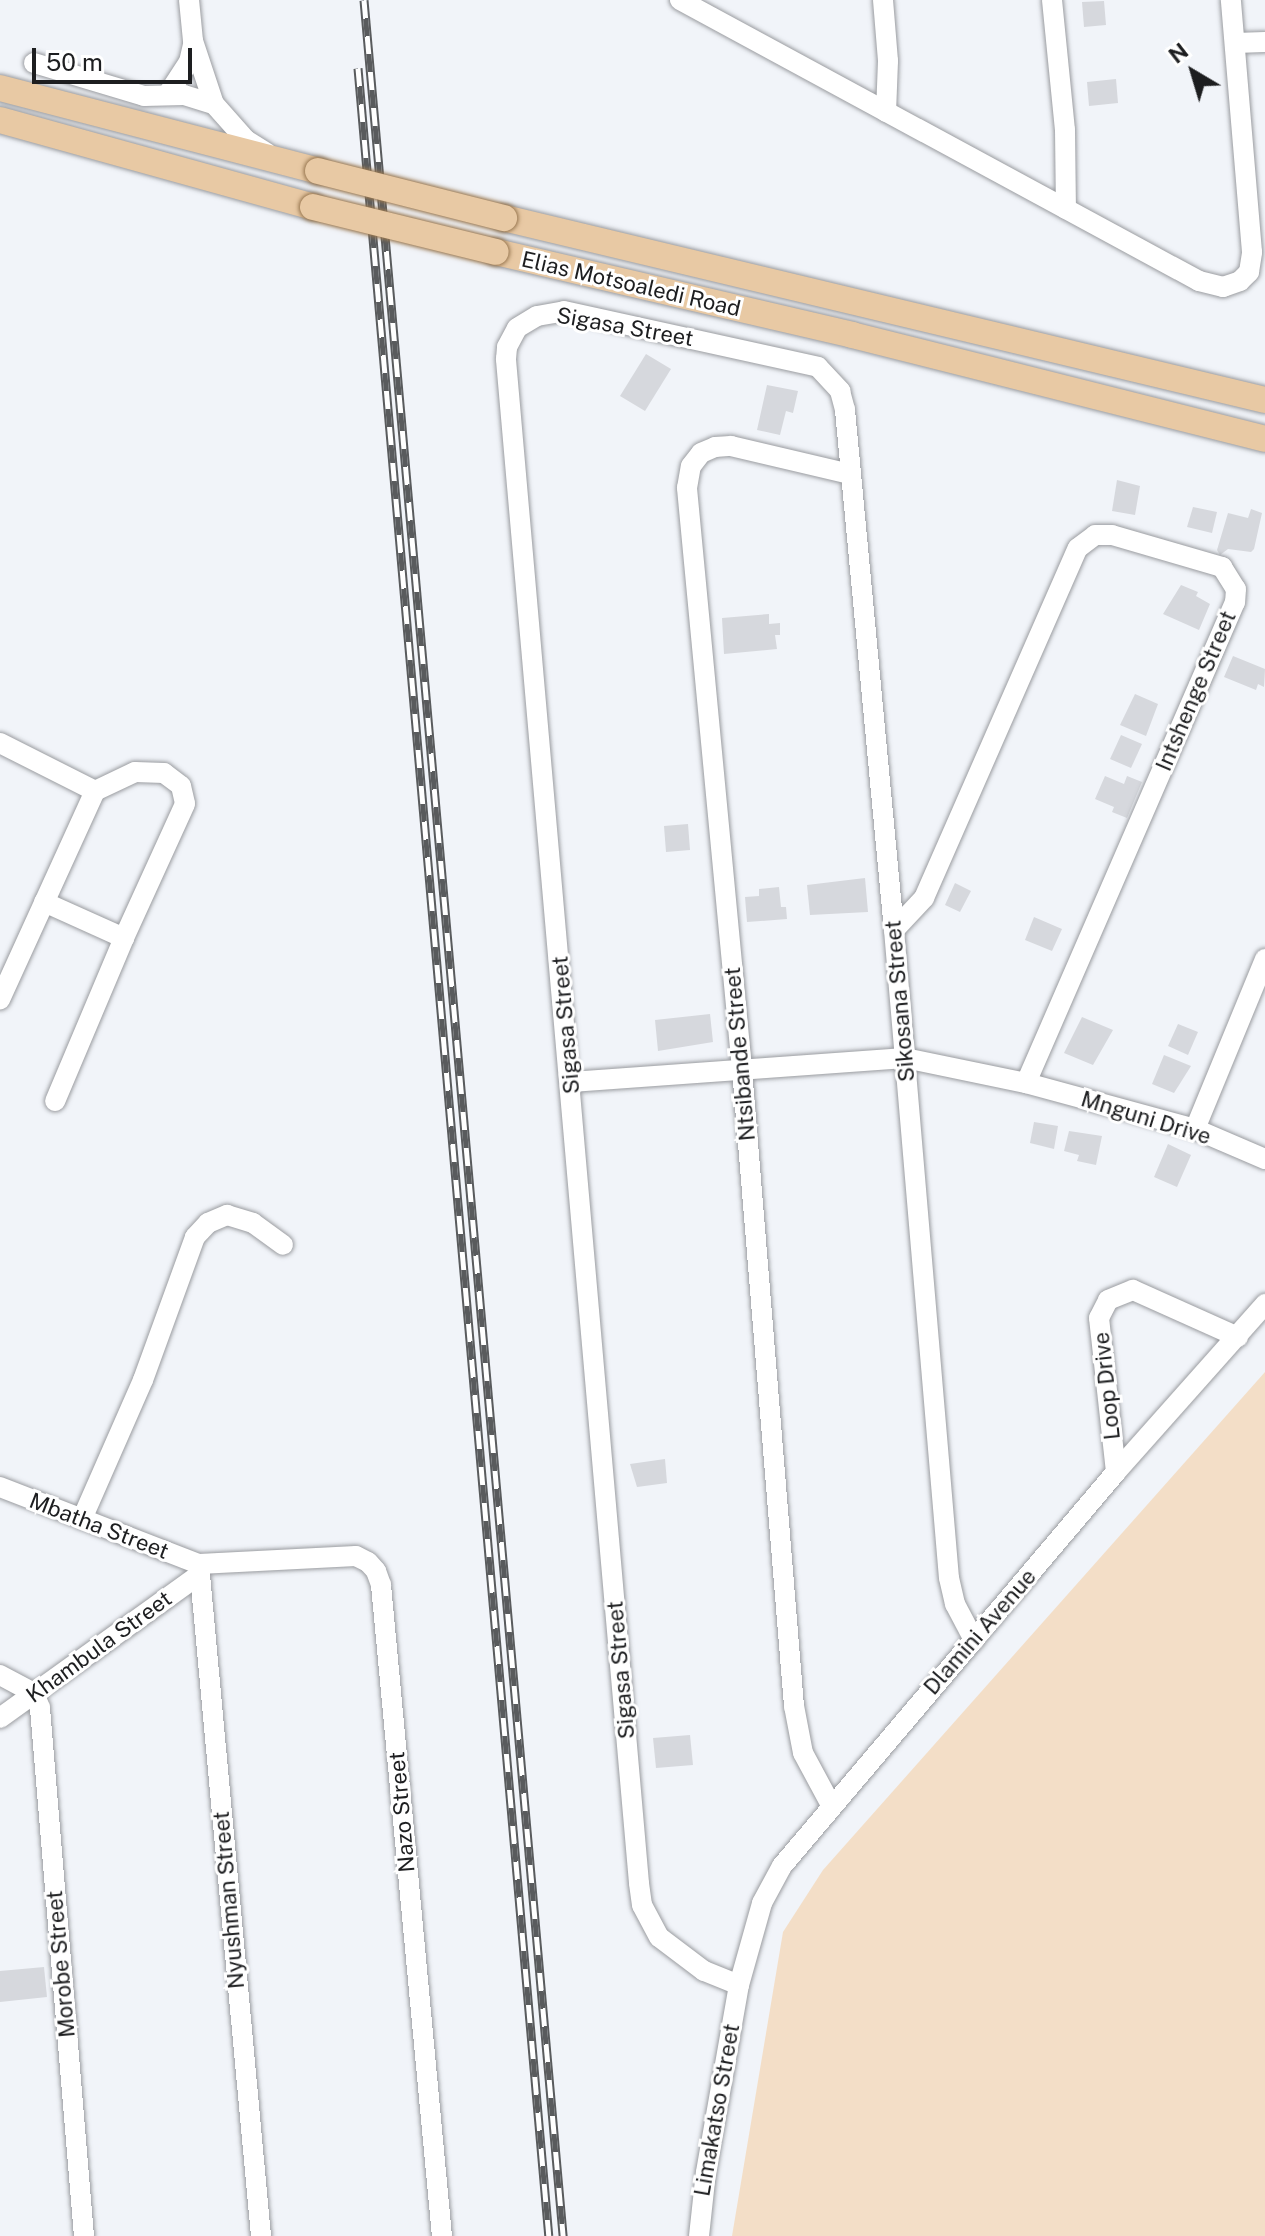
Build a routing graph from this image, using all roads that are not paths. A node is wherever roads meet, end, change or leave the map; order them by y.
1 (189, 0) edge
2 (680, 0) edge
3 (883, 0) edge
4 (1052, 0) edge
5 (1231, 0) edge
6 (706, 6) edge
7 (193, 41) junction
8 (1265, 42) edge
9 (1235, 43) junction
10 (34, 63) dead end
11 (0, 88) edge
12 (168, 94) junction
13 (214, 104) junction
14 (886, 112) junction
15 (0, 120) edge
16 (0, 133) edge
17 (63, 140) junction
18 (279, 160) junction
19 (1066, 209) junction
20 (818, 367) joint
21 (1265, 400) edge
22 (1265, 439) edge
23 (850, 474) junction
24 (2, 748) edge
25 (95, 791) junction
26 (44, 902) junction
27 (894, 930) junction
28 (124, 938) junction
29 (1265, 959) edge
30 (0, 999) edge
31 (905, 1058) junction
32 (742, 1069) junction
33 (571, 1082) junction
34 (1026, 1083) junction
35 (55, 1101) dead end
36 (1195, 1129) junction
37 (1265, 1159) edge
38 (283, 1245) dead end
39 (1265, 1304) edge
40 (1238, 1337) junction
41 (1116, 1472) junction
42 (0, 1487) edge
43 (82, 1519) junction
44 (199, 1570) junction
45 (974, 1640) junction
46 (0, 1675) edge
47 (34, 1693) junction
48 (0, 1718) edge
49 (831, 1805) junction
50 (739, 1985) junction
51 (84, 2236) edge
52 (261, 2236) edge
53 (442, 2236) edge
54 (699, 2236) edge

1 - 7 street
2 - 6 street
3 - 14 street
4 - 19 street
5 - 9 street
6 - 14 street
7 - 12 street
7 - 13 street
8 - 9 street
9 - 19 street
10 - 12 street
11 - 18 main road, Elias Motsoaledi Road
12 - 13 street
13 - 18 street
14 - 19 street
15 - 17 main road, Elias Motsoaledi Road
16 - 17 main road
17 - 22 main road, Elias Motsoaledi Road, bridge
18 - 21 main road, Elias Motsoaledi Road, bridge
20 - 23 street, Sikosana Street
20 - 33 street, Sigasa Street
23 - 27 street, Sikosana Street
23 - 32 street, Ntsibande Street
24 - 25 street
25 - 26 street
25 - 28 street
26 - 28 street
26 - 30 street
27 - 31 street, Sikosana Street
27 - 34 street, Intshenge Street
28 - 35 street
29 - 36 street
31 - 32 street, Mnguni Drive
31 - 34 street, Mnguni Drive
31 - 45 street, Sikosana Street
32 - 33 street, Mnguni Drive
32 - 49 street, Ntsibande Street
33 - 50 street, Sigasa Street
34 - 36 street, Mnguni Drive
36 - 37 street, Mnguni Drive
38 - 43 street
39 - 40 street, Dlamini Avenue
40 - 41 street, Dlamini Avenue
40 - 41 street, Loop Drive
41 - 45 street, Dlamini Avenue
42 - 43 street, Mbatha Street
43 - 44 street, Mbatha Street
44 - 47 street, Khambula Street
44 - 52 street, Nyushman Street
44 - 53 street, Nazo Street
45 - 49 street, Dlamini Avenue
46 - 47 street
47 - 48 street, Khambula Street
47 - 51 street, Morobe Street
49 - 50 street, Dlamini Avenue
50 - 54 street, Limakatso Street

